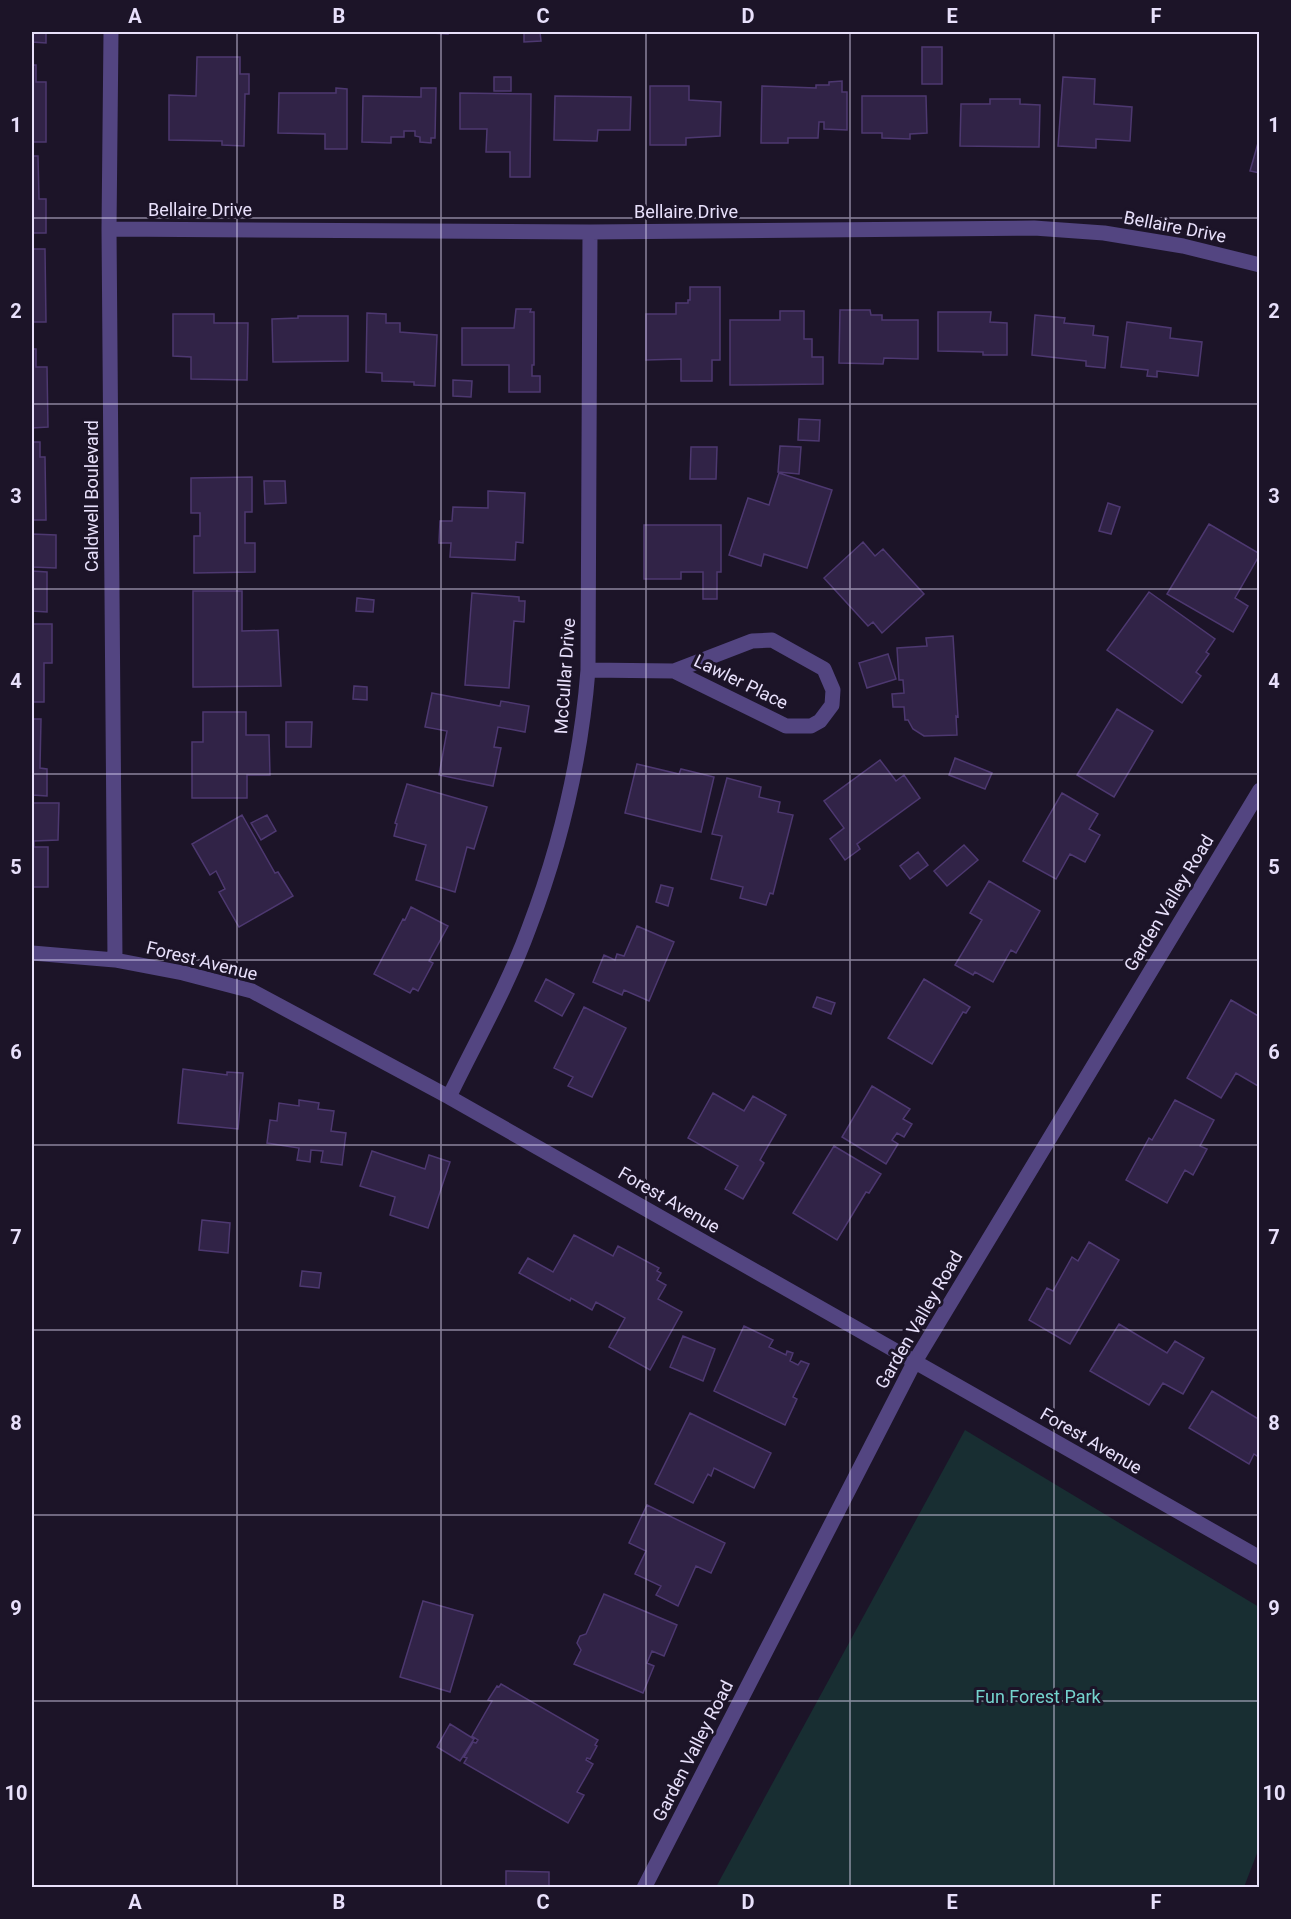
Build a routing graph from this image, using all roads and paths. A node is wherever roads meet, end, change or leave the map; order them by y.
1 (111, 32) edge
2 (110, 229) junction
3 (590, 232) junction
4 (1260, 266) edge
5 (588, 670) junction
6 (674, 671) junction
7 (1260, 790) edge
8 (32, 953) edge
9 (114, 960) junction
10 (449, 1097) junction
11 (914, 1363) junction
12 (1260, 1558) edge
13 (644, 1887) edge

1 - 2 street, Caldwell Boulevard
2 - 3 street, Bellaire Drive
2 - 9 street, Caldwell Boulevard
3 - 4 street, Bellaire Drive
3 - 5 street, McCullar Drive
5 - 6 street, Lawler Place
5 - 10 street, McCullar Drive
6 - 6 street, Lawler Place
7 - 11 street, Garden Valley Road
8 - 9 street, Forest Avenue
9 - 10 street, Forest Avenue
10 - 11 street, Forest Avenue
11 - 12 street, Forest Avenue
11 - 13 street, Garden Valley Road

